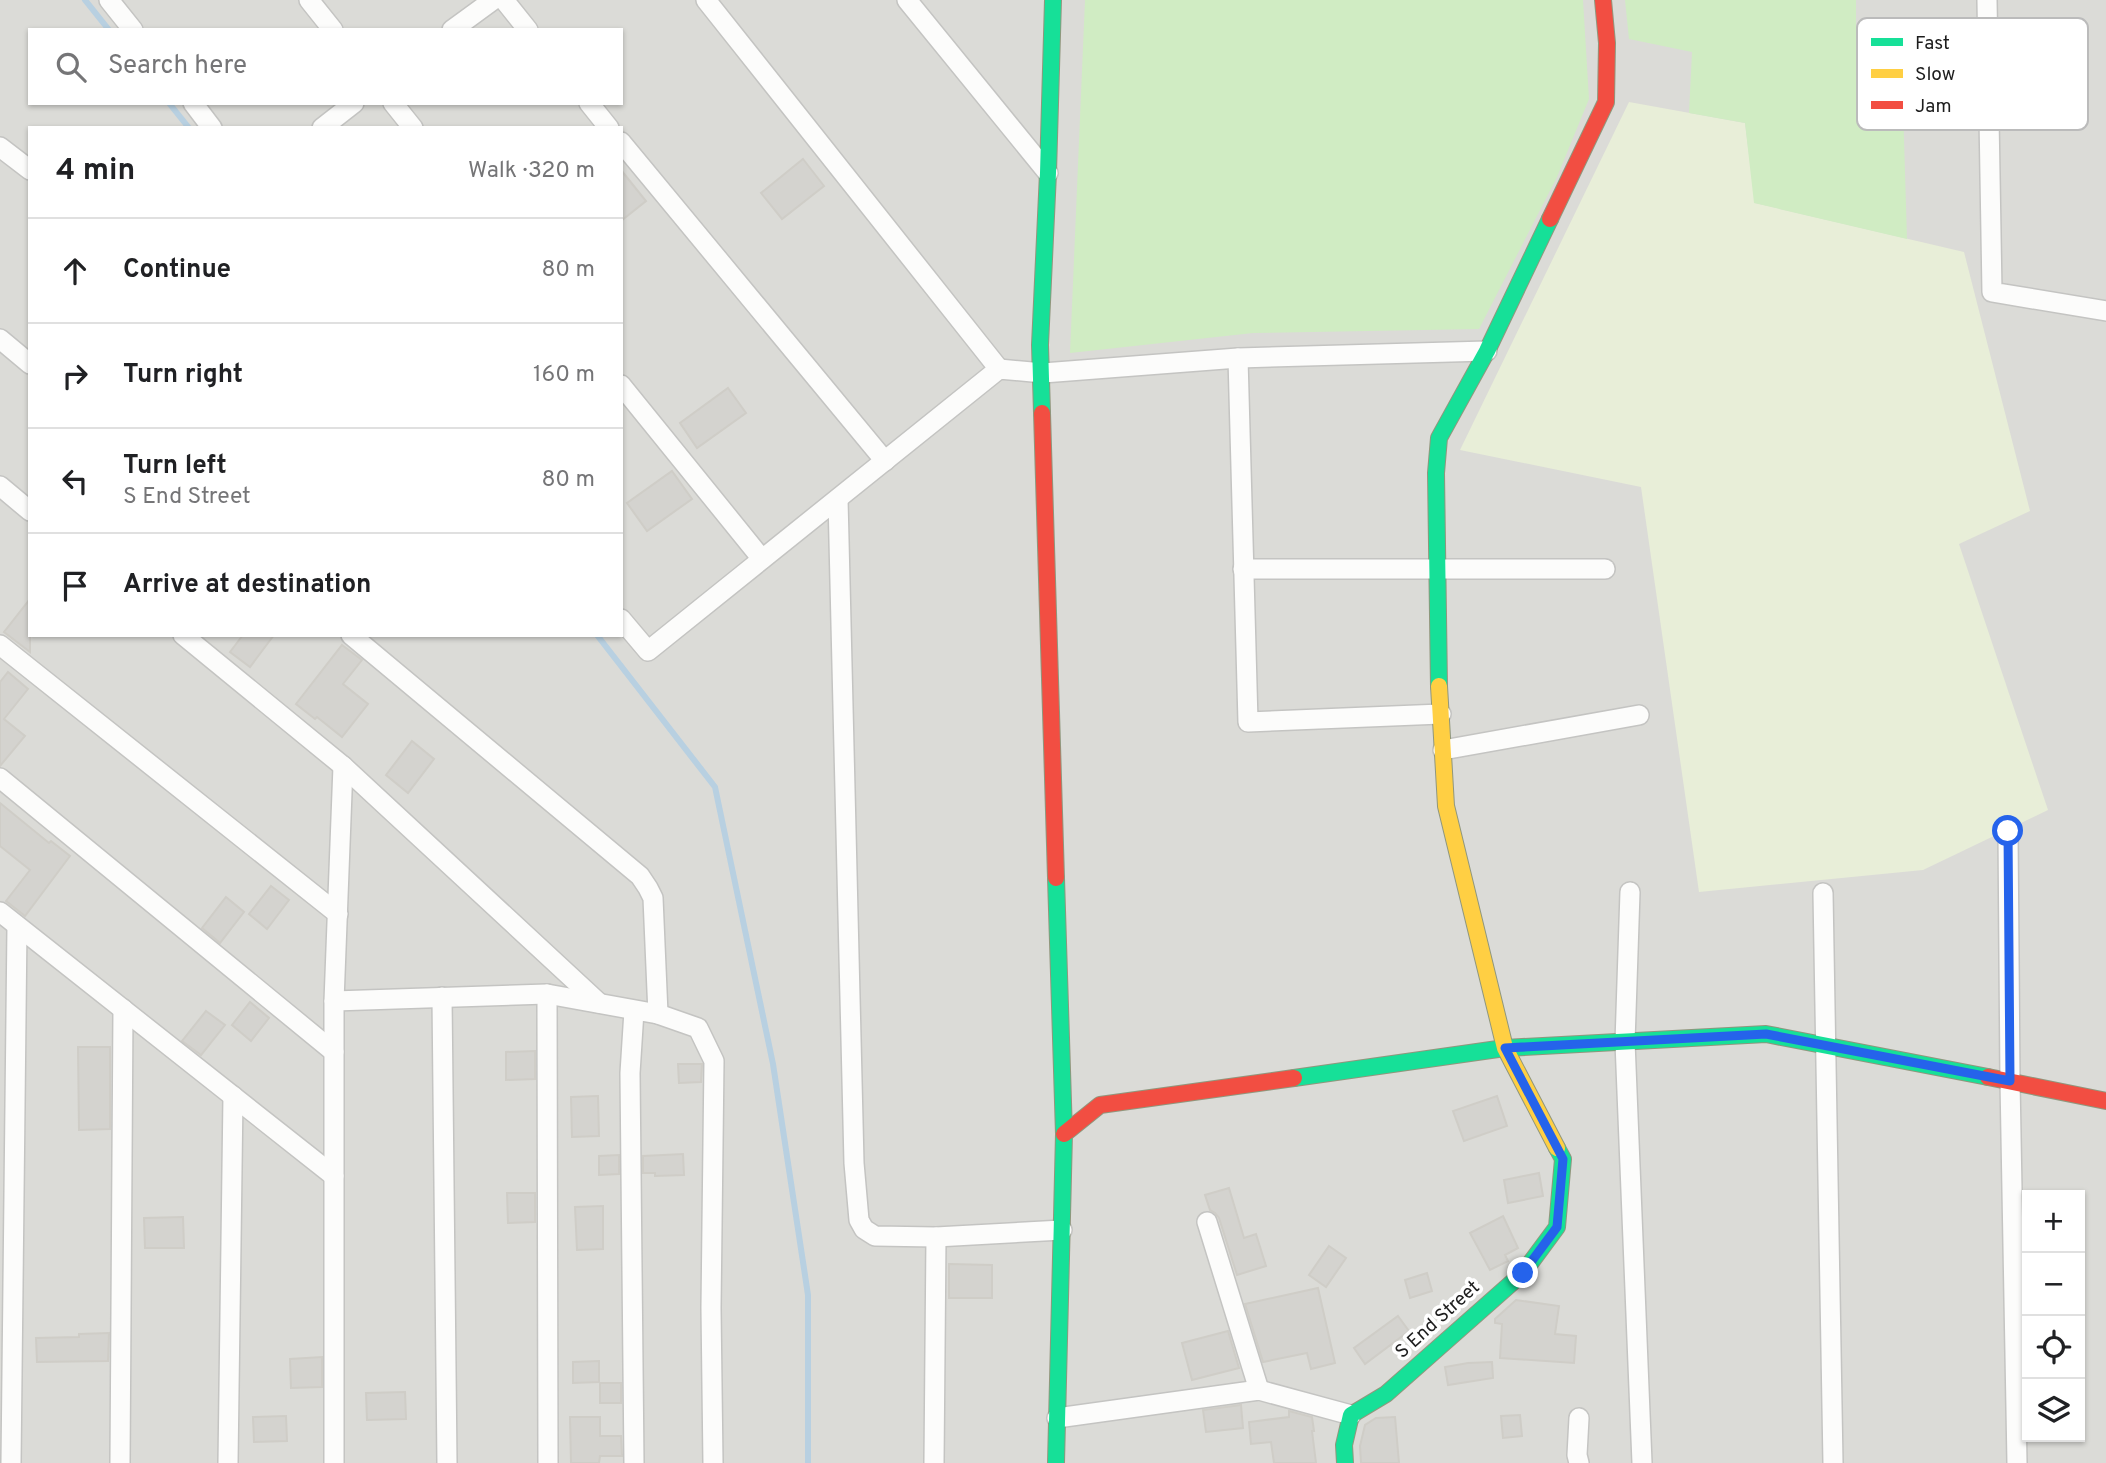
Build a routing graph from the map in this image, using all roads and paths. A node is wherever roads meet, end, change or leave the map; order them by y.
1 (109, 0) edge
2 (309, 0) edge
3 (493, 0) edge
4 (504, 0) edge
5 (706, 0) edge
6 (907, 0) edge
7 (1052, 0) edge
8 (1603, 0) edge
9 (1987, 0) edge
10 (1987, 18) edge
11 (131, 28) edge
12 (331, 28) edge
13 (455, 28) edge
14 (526, 28) edge
15 (194, 105) edge
16 (352, 105) edge
17 (395, 105) edge
18 (591, 105) edge
19 (210, 126) edge
20 (325, 126) edge
21 (411, 126) edge
22 (607, 126) edge
23 (1989, 130) edge
24 (623, 144) edge
25 (0, 147) edge
26 (28, 168) edge
27 (1048, 173) junction
28 (2106, 311) edge
29 (0, 339) edge
30 (1487, 351) junction
31 (1238, 358) junction
32 (28, 362) edge
33 (999, 369) junction
34 (1042, 373) junction
35 (623, 388) edge
36 (885, 461) junction
37 (0, 486) edge
38 (838, 499) junction
39 (28, 509) edge
40 (762, 559) junction
41 (1244, 569) junction
42 (1605, 569) dead end
43 (1437, 570) junction
44 (623, 621) edge
45 (185, 637) edge
46 (353, 637) edge
47 (0, 645) edge
48 (1441, 714) junction
49 (1639, 715) dead end
50 (1443, 750) junction
51 (343, 766) junction
52 (0, 778) edge
53 (2008, 831) dead end
54 (1630, 892) dead end
55 (1823, 893) dead end
56 (0, 912) edge
57 (338, 914) junction
58 (17, 926) junction
59 (547, 994) junction
60 (442, 997) junction
61 (334, 1000) junction
62 (600, 1004) junction
63 (123, 1009) junction
64 (634, 1011) junction
65 (658, 1013) junction
66 (1625, 1042) junction
67 (1825, 1045) junction
68 (1505, 1048) junction
69 (334, 1052) junction
70 (2010, 1081) junction
71 (233, 1096) junction
72 (2106, 1101) edge
73 (1064, 1134) junction
74 (334, 1176) junction
75 (1207, 1222) dead end
76 (1062, 1230) junction
77 (936, 1237) junction
78 (1259, 1390) junction
79 (1351, 1415) junction
80 (1057, 1418) junction
81 (1579, 1418) dead end
82 (11, 1463) edge
83 (120, 1463) edge
84 (228, 1463) edge
85 (334, 1463) edge
86 (447, 1463) edge
87 (548, 1463) edge
88 (634, 1463) edge
89 (713, 1463) edge
90 (934, 1463) edge
91 (1056, 1463) edge
92 (1345, 1463) edge
93 (1579, 1463) edge
94 (1642, 1463) edge
95 (1833, 1463) edge
96 (2017, 1463) edge

1 - 11 street
2 - 12 street
3 - 13 street
4 - 14 street
5 - 33 street
6 - 27 street
7 - 27 street
8 - 30 street, S End Street
9 - 10 street
15 - 19 street
16 - 20 street
17 - 21 street
18 - 22 street
23 - 28 street
24 - 36 street
25 - 26 street
27 - 34 street
29 - 32 street
30 - 31 street
30 - 43 street, S End Street
31 - 34 street
31 - 41 street
33 - 34 street
33 - 36 street
34 - 73 street
35 - 40 street
36 - 38 street
37 - 39 street
38 - 40 street
38 - 77 street
40 - 44 street
41 - 43 street
41 - 48 street
42 - 43 street
43 - 48 street, S End Street
45 - 51 street
46 - 65 street
47 - 57 street
48 - 50 street, S End Street
49 - 50 street
50 - 68 street, S End Street
51 - 57 street
51 - 62 street
52 - 69 street
53 - 70 street
54 - 66 street
55 - 67 street
56 - 58 street
57 - 61 street
58 - 63 street
58 - 82 street
59 - 60 street
59 - 62 street
59 - 87 street
60 - 61 street
60 - 86 street
61 - 69 street
62 - 64 street
63 - 71 street
63 - 83 street
64 - 65 street
64 - 88 street
65 - 89 street
66 - 67 street
66 - 68 street
66 - 94 street
67 - 70 street
67 - 95 street
68 - 73 street
68 - 79 street, S End Street
69 - 74 street
70 - 72 street
70 - 96 street
71 - 74 street
71 - 84 street
73 - 76 street
74 - 85 street
75 - 78 street
76 - 77 street
76 - 80 street
77 - 90 street
78 - 79 street
78 - 80 street
79 - 92 street
80 - 91 street
81 - 93 street

